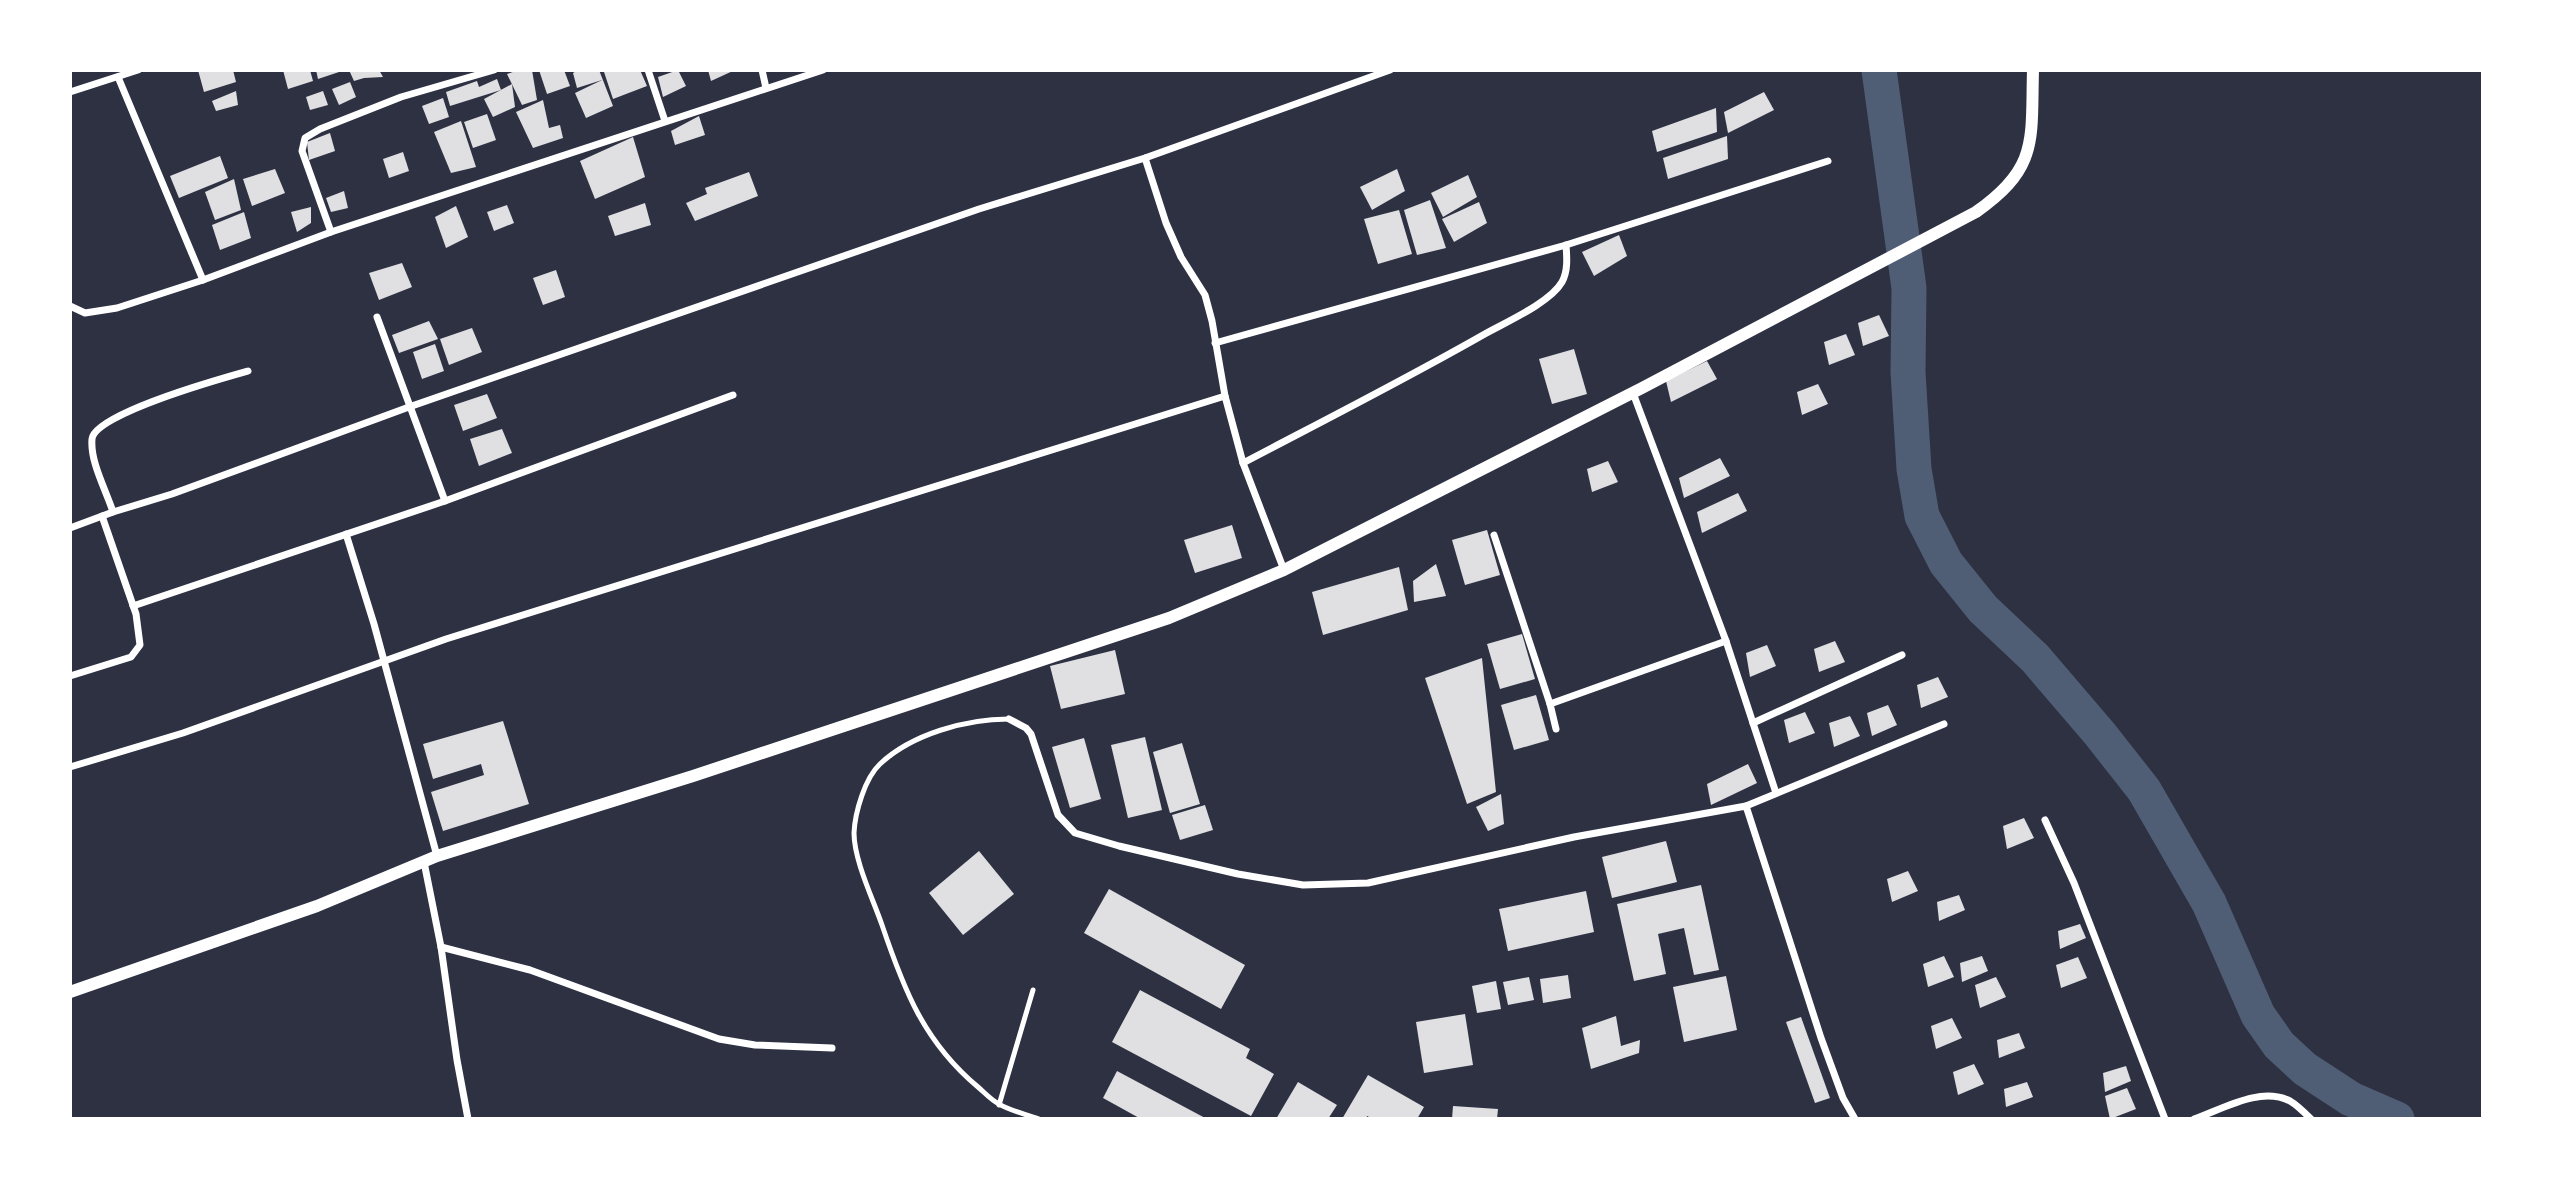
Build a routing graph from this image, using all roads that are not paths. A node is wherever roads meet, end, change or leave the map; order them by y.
1 (138, 70) edge
2 (494, 70) edge
3 (648, 70) edge
4 (761, 70) edge
5 (823, 70) edge
6 (1390, 70) edge
7 (2033, 70) edge
8 (118, 77) junction
9 (766, 88) junction
10 (70, 92) edge
11 (665, 121) junction
12 (1145, 158) junction
13 (1828, 161) dead end
14 (331, 232) junction
15 (1566, 245) junction
16 (203, 280) junction
17 (70, 306) edge
18 (377, 317) dead end
19 (1215, 343) junction
20 (248, 370) dead end
21 (1633, 393) junction
22 (733, 394) dead end
23 (1225, 396) junction
24 (409, 407) junction
25 (1243, 463) junction
26 (445, 501) junction
27 (113, 512) junction
28 (102, 516) junction
29 (70, 528) edge
30 (346, 534) junction
31 (1494, 535) dead end
32 (1284, 570) junction
33 (133, 606) junction
34 (1727, 641) junction
35 (1902, 655) dead end
36 (384, 662) junction
37 (70, 676) edge
38 (1550, 704) junction
39 (1009, 719) joint
40 (1753, 723) junction
41 (1944, 724) dead end
42 (1556, 729) dead end
43 (70, 767) edge
44 (1776, 793) junction
45 (1746, 806) junction
46 (2045, 820) dead end
47 (437, 856) junction
48 (424, 862) junction
49 (441, 947) junction
50 (1033, 990) dead end
51 (70, 992) edge
52 (832, 1048) dead end
53 (999, 1105) junction
54 (468, 1119) edge
55 (1039, 1119) edge
56 (1856, 1119) edge
57 (2165, 1119) edge
58 (2194, 1119) edge
59 (2311, 1119) edge

1 - 8 street
2 - 14 street
3 - 11 street
4 - 9 street
5 - 9 street
6 - 12 street
7 - 21 street
8 - 10 street
8 - 16 street
9 - 11 street
11 - 14 street
12 - 19 street
12 - 24 street
13 - 15 street
14 - 16 street
15 - 19 street
15 - 25 street
16 - 17 street
18 - 24 street
19 - 23 street
20 - 27 street
21 - 32 street
21 - 34 street
22 - 26 street
23 - 25 street
23 - 36 street
24 - 26 street
24 - 27 street
25 - 32 street
26 - 30 street
27 - 28 street
28 - 29 street
28 - 33 street
30 - 33 street
30 - 36 street
31 - 38 street
32 - 47 street
33 - 37 street
34 - 38 street
34 - 40 street
35 - 40 street
36 - 43 street
36 - 47 street
38 - 42 street
39 - 45 street
39 - 53 lane
40 - 44 street
41 - 44 street
44 - 45 street
45 - 56 street
46 - 57 street
47 - 48 street
48 - 49 street
48 - 51 street
49 - 52 street
49 - 54 street
50 - 53 lane
53 - 55 lane
58 - 59 street

